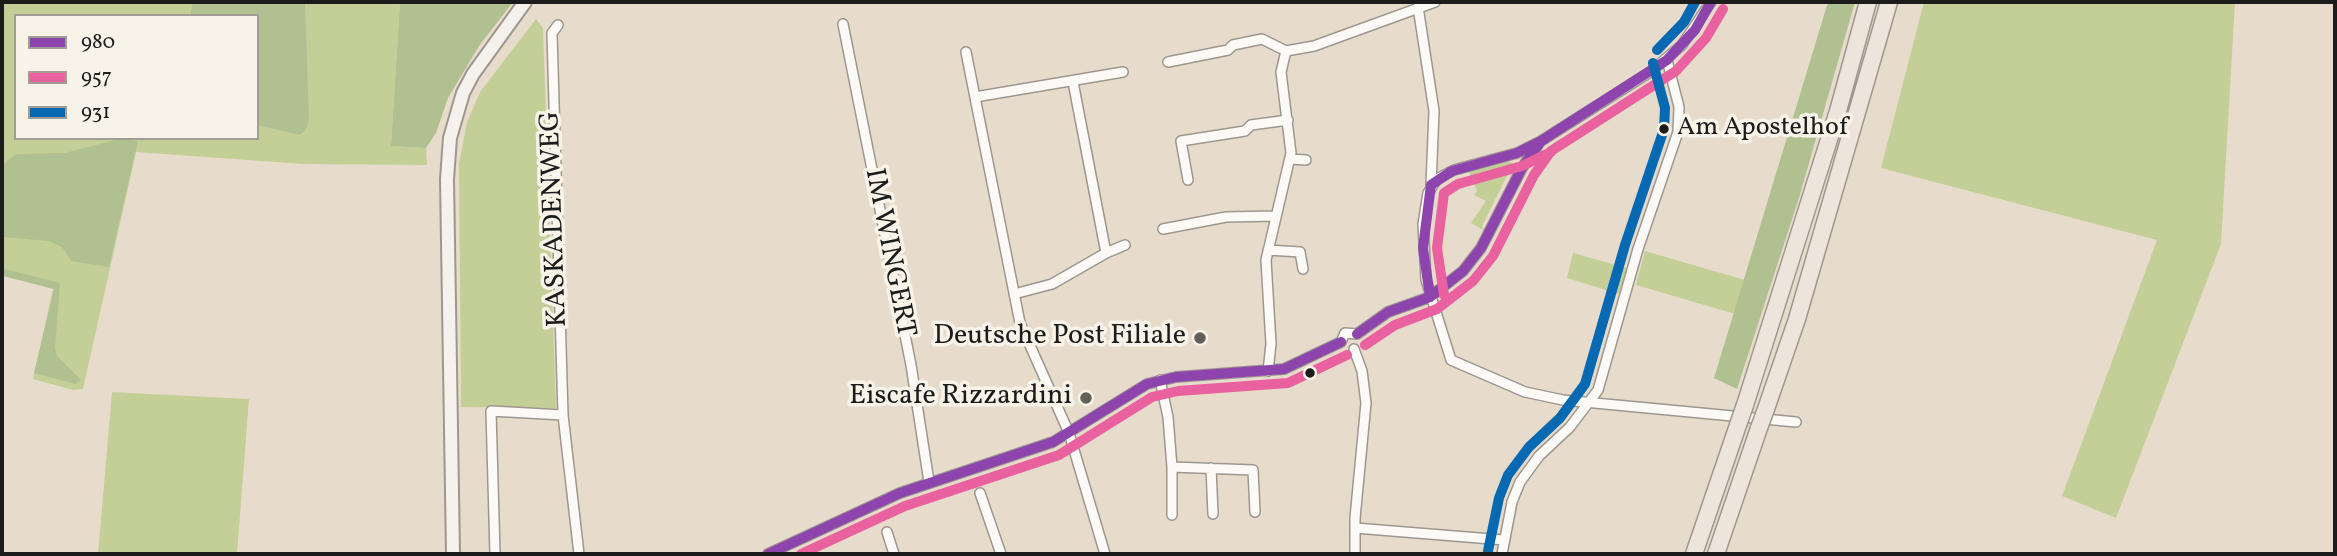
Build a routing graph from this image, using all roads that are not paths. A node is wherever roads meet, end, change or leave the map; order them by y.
1 (526, 2) edge
2 (1435, 2) edge
3 (1711, 2) edge
4 (1867, 2) edge
5 (1889, 2) edge
6 (1418, 7) junction
7 (843, 24) dead end
8 (558, 25) dead end
9 (1286, 51) junction
10 (966, 52) dead end
11 (1667, 60) junction
12 (1168, 62) dead end
13 (1124, 72) dead end
14 (1073, 82) junction
15 (975, 97) junction
16 (1288, 120) junction
17 (1541, 141) junction
18 (1508, 155) junction
19 (1290, 159) junction
20 (1307, 160) dead end
21 (1522, 168) junction
22 (1188, 180) dead end
23 (1431, 185) junction
24 (1276, 216) junction
25 (1163, 229) dead end
26 (1125, 245) dead end
27 (1268, 250) junction
28 (1106, 253) junction
29 (1303, 269) dead end
30 (1014, 294) junction
31 (1430, 297) junction
32 (1357, 334) junction
33 (1341, 342) junction
34 (1354, 349) junction
35 (1269, 371) junction
36 (1160, 380) junction
37 (1588, 402) junction
38 (563, 415) junction
39 (1796, 422) dead end
40 (1069, 433) junction
41 (1172, 467) junction
42 (1211, 468) junction
43 (929, 482) junction
44 (980, 493) dead end
45 (1255, 512) dead end
46 (1213, 514) dead end
47 (1172, 515) dead end
48 (1355, 528) junction
49 (887, 532) dead end
50 (1504, 540) junction
51 (453, 554) edge
52 (495, 554) edge
53 (579, 554) edge
54 (768, 554) edge
55 (894, 554) edge
56 (1001, 554) edge
57 (1105, 554) edge
58 (1355, 554) edge
59 (1502, 554) edge
60 (1694, 554) edge
61 (1716, 554) edge

1 - 51 street
2 - 6 street
3 - 11 street
4 - 60 highway, bridge
5 - 61 highway, bridge
6 - 9 street
6 - 23 street
7 - 43 street, IM WINGERT
8 - 38 street, KASKADENWEG
9 - 12 street
9 - 16 street
10 - 15 street
11 - 17 street
11 - 37 street
13 - 14 street
14 - 15 street
14 - 28 street
15 - 30 street
16 - 19 street
16 - 22 street
17 - 18 street
17 - 21 street
18 - 21 street
18 - 23 street
19 - 20 street
19 - 24 street
21 - 31 street
23 - 31 street
24 - 25 street
24 - 27 street
26 - 28 street
27 - 29 street
27 - 35 street
28 - 30 street
30 - 40 street
31 - 32 street
31 - 37 street
32 - 33 street
32 - 34 street
33 - 34 street
33 - 35 street
34 - 48 street
35 - 36 street
36 - 40 street
36 - 41 street
37 - 39 street
37 - 50 street
38 - 52 street
38 - 53 street, KASKADENWEG
40 - 43 street
40 - 57 street
41 - 42 street
41 - 47 street
42 - 45 street
42 - 46 street
43 - 54 street
44 - 56 street
48 - 50 street
48 - 58 street
49 - 55 street
50 - 59 street

